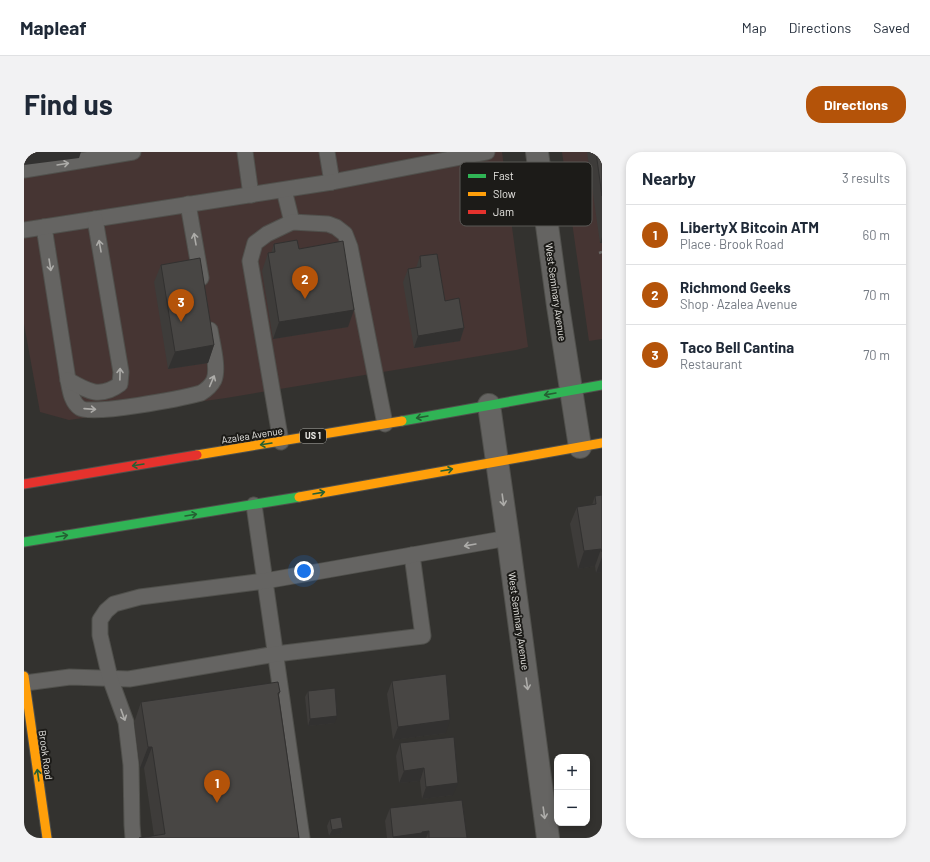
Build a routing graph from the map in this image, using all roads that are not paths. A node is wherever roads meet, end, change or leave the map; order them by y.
1 (133, 152) edge
2 (244, 152) edge
3 (327, 152) edge
4 (487, 152) edge
5 (537, 152) edge
6 (539, 162) edge
7 (24, 170) edge
8 (332, 182) junction
9 (284, 190) junction
10 (251, 195) junction
11 (188, 204) junction
12 (95, 219) junction
13 (292, 222) junction
14 (547, 226) edge
15 (44, 227) junction
16 (24, 230) edge
17 (204, 293) edge
18 (207, 315) edge
19 (68, 380) junction
20 (602, 385) edge
21 (570, 390) junction
22 (489, 405) junction
23 (385, 424) junction
24 (281, 442) junction
25 (602, 443) edge
26 (580, 447) junction
27 (497, 461) junction
28 (24, 484) edge
29 (254, 505) junction
30 (508, 538) junction
31 (24, 542) edge
32 (412, 555) junction
33 (265, 581) junction
34 (276, 654) junction
35 (110, 678) junction
36 (25, 679) edge
37 (48, 838) edge
38 (133, 838) edge
39 (302, 838) edge
40 (548, 838) edge

7 -> 1 lane
2 - 10 lane
3 - 8 lane
4 - 8 lane
5 - 6 street, West Seminary Avenue
8 - 9 lane
9 - 10 lane
9 - 13 lane
10 - 11 lane
11 - 12 lane
17 -> 11 lane
12 - 15 lane
19 -> 12 lane
13 - 23 lane
13 - 24 lane
14 - 21 street, West Seminary Avenue
15 - 16 lane
15 -> 19 lane
19 -> 18 lane
20 - 21 main road, Azalea Avenue / US 1
21 -> 22 main road, Azalea Avenue / US 1
21 - 26 street, West Seminary Avenue
22 -> 23 main road, Azalea Avenue / US 1
22 - 27 street, West Seminary Avenue
23 - 24 main road, Azalea Avenue / US 1
24 -> 28 main road, Azalea Avenue / US 1
25 - 26 main road
26 - 27 main road
29 -> 27 main road
27 -> 30 street, West Seminary Avenue
31 -> 29 main road
29 - 33 lane
30 -> 32 lane
30 -> 40 street, West Seminary Avenue
32 - 33 lane
32 - 34 lane
33 - 34 lane
33 - 35 lane
34 - 35 lane
34 - 39 lane
35 - 36 lane
35 -> 38 lane
37 -> 36 main road, Brook Road

